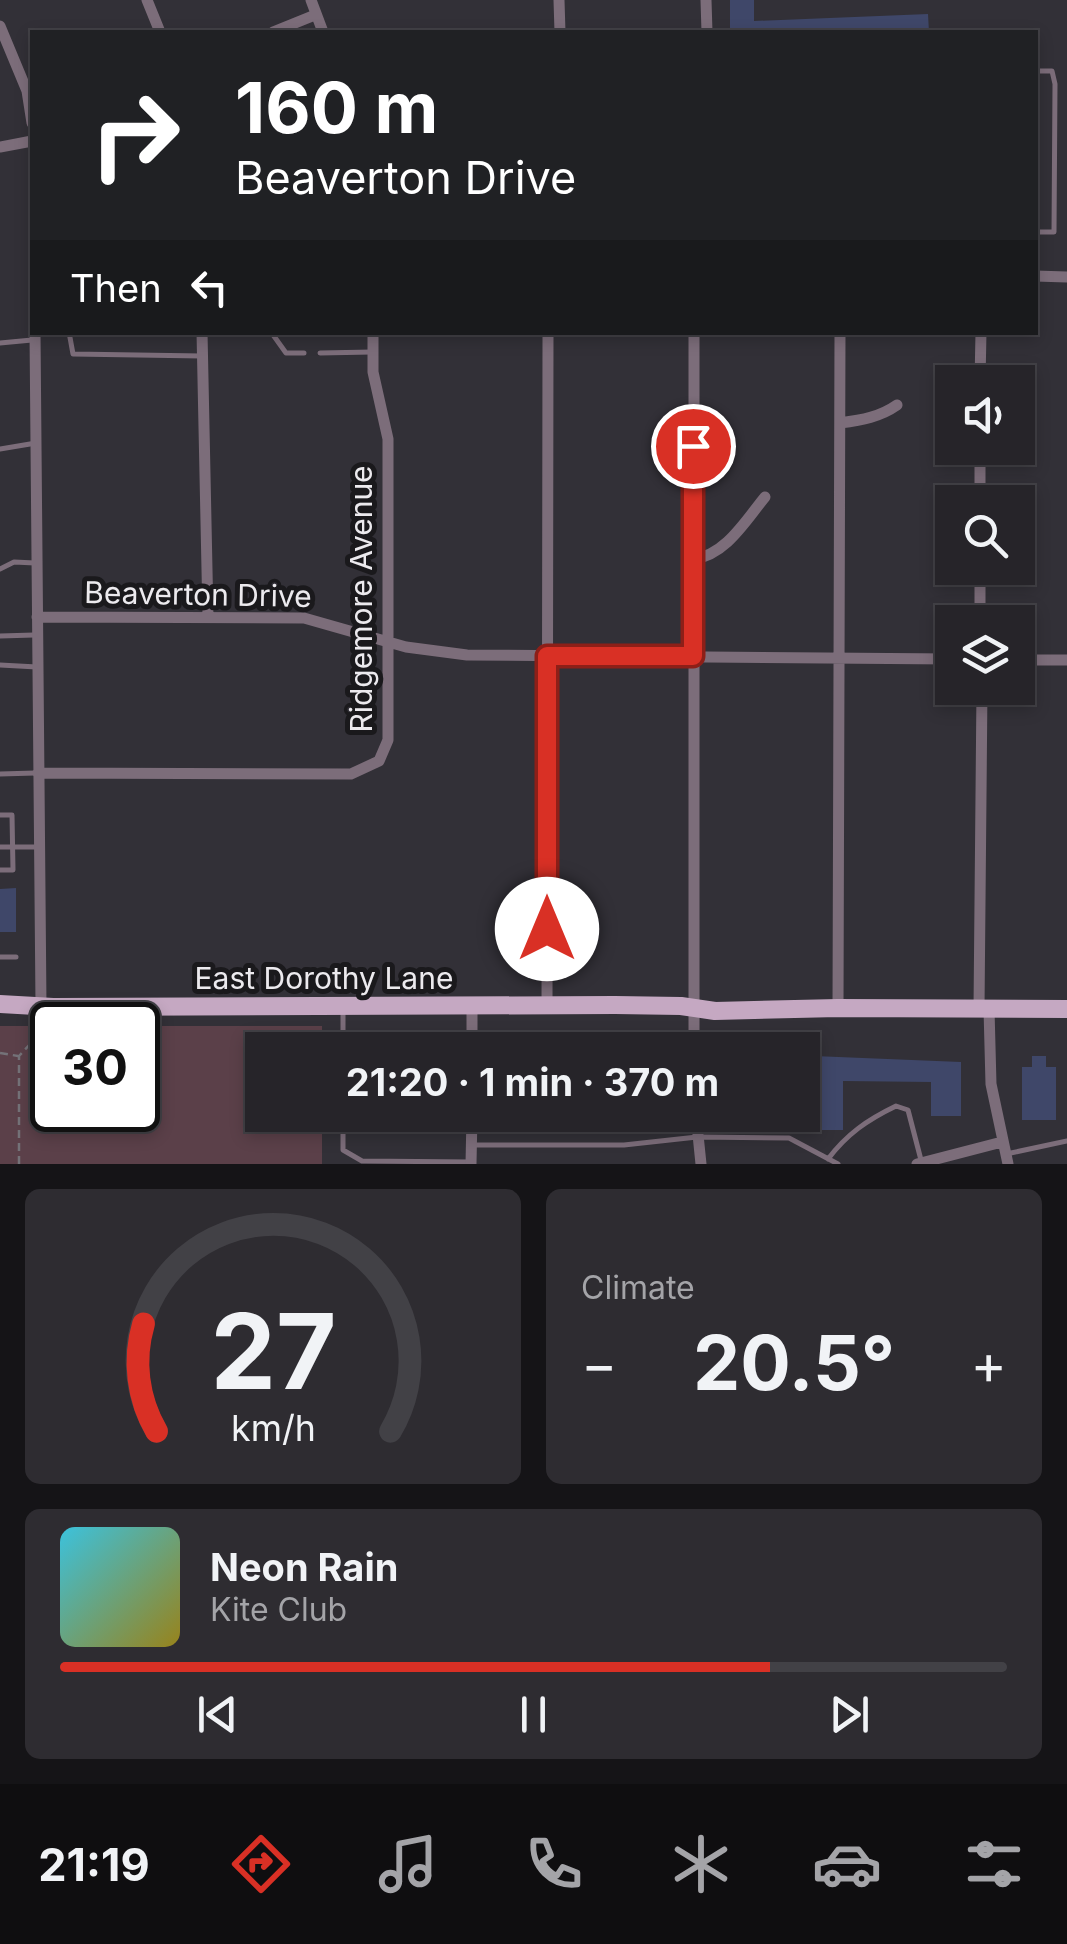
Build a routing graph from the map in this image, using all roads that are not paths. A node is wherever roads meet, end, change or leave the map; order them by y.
1 (147, 0) edge
2 (311, 0) edge
3 (560, 0) edge
4 (706, 0) edge
5 (315, 15) junction
6 (0, 26) edge
7 (159, 30) edge
8 (279, 30) edge
9 (321, 30) edge
10 (560, 30) edge
11 (707, 30) edge
12 (1038, 70) edge
13 (30, 110) edge
14 (30, 141) edge
15 (0, 147) edge
16 (1038, 232) edge
17 (1038, 276) edge
18 (1067, 277) edge
19 (70, 335) edge
20 (202, 335) edge
21 (272, 335) edge
22 (373, 335) edge
23 (548, 335) edge
24 (694, 335) edge
25 (840, 335) edge
26 (981, 335) edge
27 (35, 336) edge
28 (0, 343) edge
29 (373, 352) junction
30 (304, 353) dead end
31 (320, 353) dead end
32 (203, 356) junction
33 (980, 365) edge
34 (897, 404) dead end
35 (840, 423) junction
36 (36, 443) junction
37 (0, 449) edge
38 (766, 497) dead end
39 (693, 558) junction
40 (36, 563) junction
41 (0, 568) edge
42 (37, 617) junction
43 (208, 617) junction
44 (37, 635) junction
45 (0, 636) edge
46 (389, 642) junction
47 (547, 656) junction
48 (693, 656) junction
49 (838, 657) junction
50 (935, 659) edge
51 (1035, 660) edge
52 (1067, 660) edge
53 (0, 665) edge
54 (37, 666) junction
55 (982, 705) edge
56 (38, 773) junction
57 (0, 774) edge
58 (0, 815) edge
59 (0, 847) edge
60 (13, 847) junction
61 (38, 847) junction
62 (0, 870) edge
63 (0, 957) edge
64 (16, 958) dead end
65 (41, 1002) edge
66 (0, 1004) edge
67 (30, 1005) edge
68 (160, 1006) edge
69 (472, 1006) junction
70 (342, 1007) junction
71 (547, 1007) junction
72 (694, 1008) junction
73 (838, 1008) junction
74 (984, 1009) junction
75 (1067, 1009) edge
76 (343, 1032) edge
77 (472, 1032) edge
78 (694, 1032) edge
79 (344, 1132) edge
80 (472, 1132) edge
81 (698, 1132) edge
82 (698, 1137) junction
83 (1067, 1141) edge
84 (471, 1145) junction
85 (1005, 1153) edge
86 (828, 1159) junction
87 (471, 1163) edge
88 (919, 1163) edge
89 (700, 1164) edge
90 (838, 1164) edge

1 - 7 street
2 - 5 street
3 - 10 street
4 - 11 street
5 - 8 street
5 - 9 street
6 - 13 street
12 - 16 lane
14 - 15 street
17 - 18 street
19 - 32 lane
20 - 32 street
21 - 30 lane
22 - 29 street, Ridgemore Avenue
23 - 47 street
24 - 39 street
25 - 35 street
26 - 33 street
27 - 28 lane
27 - 36 street
29 - 31 lane
29 - 46 street, Ridgemore Avenue
32 - 43 street
34 - 35 street
35 - 49 street
36 - 37 lane
36 - 40 street
38 - 39 street
39 - 48 street
40 - 41 lane
40 - 42 street
42 - 43 street, Beaverton Drive
42 - 44 street
43 - 46 street, Beaverton Drive
44 - 45 lane
44 - 54 street
46 - 47 street, Beaverton Drive
46 - 56 street, Ridgemore Avenue
47 - 48 street, Beaverton Drive
47 - 71 street
48 - 49 street, Beaverton Drive
48 - 72 street
49 - 50 street, Beaverton Drive
49 - 73 street
51 - 52 street
53 - 54 lane
54 - 56 street
55 - 74 street
56 - 57 lane
56 - 61 street
58 - 60 lane
59 - 60 lane
60 - 61 lane
60 - 62 lane
61 - 65 street
63 - 64 lane
66 - 67 main road, East Dorothy Lane
68 - 70 main road, East Dorothy Lane
69 - 70 main road, East Dorothy Lane
69 - 71 main road, East Dorothy Lane
69 - 77 street
70 - 76 lane
71 - 72 main road, East Dorothy Lane
72 - 73 main road, East Dorothy Lane
72 - 78 street
73 - 74 main road, East Dorothy Lane
74 - 75 main road, East Dorothy Lane
74 - 85 street
79 - 87 lane
80 - 84 street
81 - 82 street
82 - 84 lane
82 - 86 lane
82 - 89 street
83 - 85 lane
84 - 87 street
85 - 88 street
86 - 88 lane
86 - 90 lane

